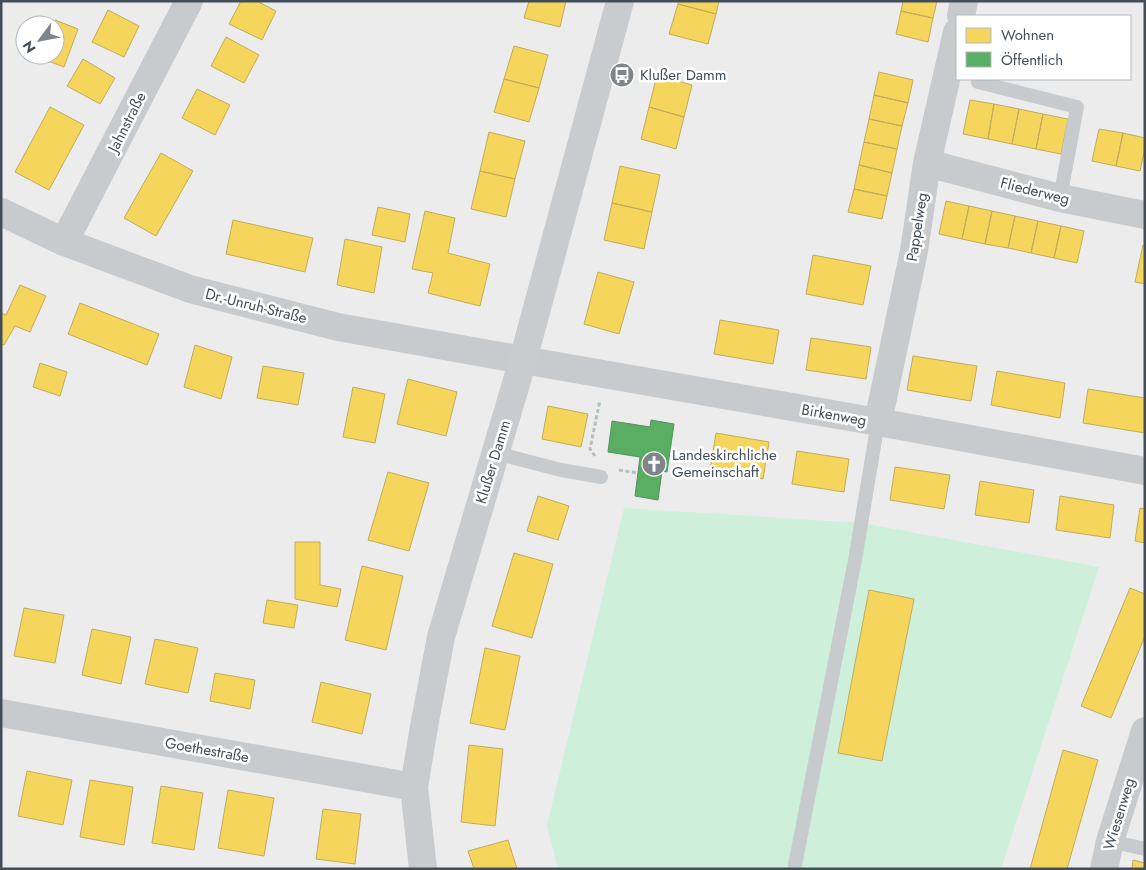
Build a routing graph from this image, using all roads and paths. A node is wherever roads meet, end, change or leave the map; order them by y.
1 (189, 1) edge
2 (620, 1) edge
3 (964, 1) edge
4 (961, 15) edge
5 (956, 36) edge
6 (978, 82) dead end
7 (926, 163) junction
8 (1060, 198) junction
9 (1, 212) edge
10 (1145, 215) edge
11 (64, 242) junction
12 (523, 360) junction
13 (605, 375) junction
14 (878, 422) junction
15 (496, 453) junction
16 (598, 461) dead end
17 (1145, 471) edge
18 (601, 477) dead end
19 (1, 713) edge
20 (1145, 731) edge
21 (414, 787) junction
22 (1110, 841) junction
23 (1145, 849) edge
24 (795, 865) dead end
25 (424, 869) edge
26 (1104, 869) edge

1 - 11 street, Jahnstraße
2 - 12 main road, Klußer Damm
3 - 4 street
5 - 7 street, Pappelweg
6 - 8 lane
7 - 8 street, Fliederweg
7 - 14 street, Pappelweg
8 - 10 street, Fliederweg
9 - 11 street, Dr.-Unruh-Straße
11 - 12 street, Dr.-Unruh-Straße
12 - 13 street, Birkenweg
12 - 15 main road, Klußer Damm
13 - 14 street, Birkenweg
13 - 16 path
14 - 17 street, Birkenweg
14 - 24 lane
15 - 18 lane
15 - 21 main road, Klußer Damm
19 - 21 street, Goethestraße
20 - 22 street, Wiesenweg
21 - 25 main road, Klußer Damm
22 - 23 lane
22 - 26 street, Wiesenweg

